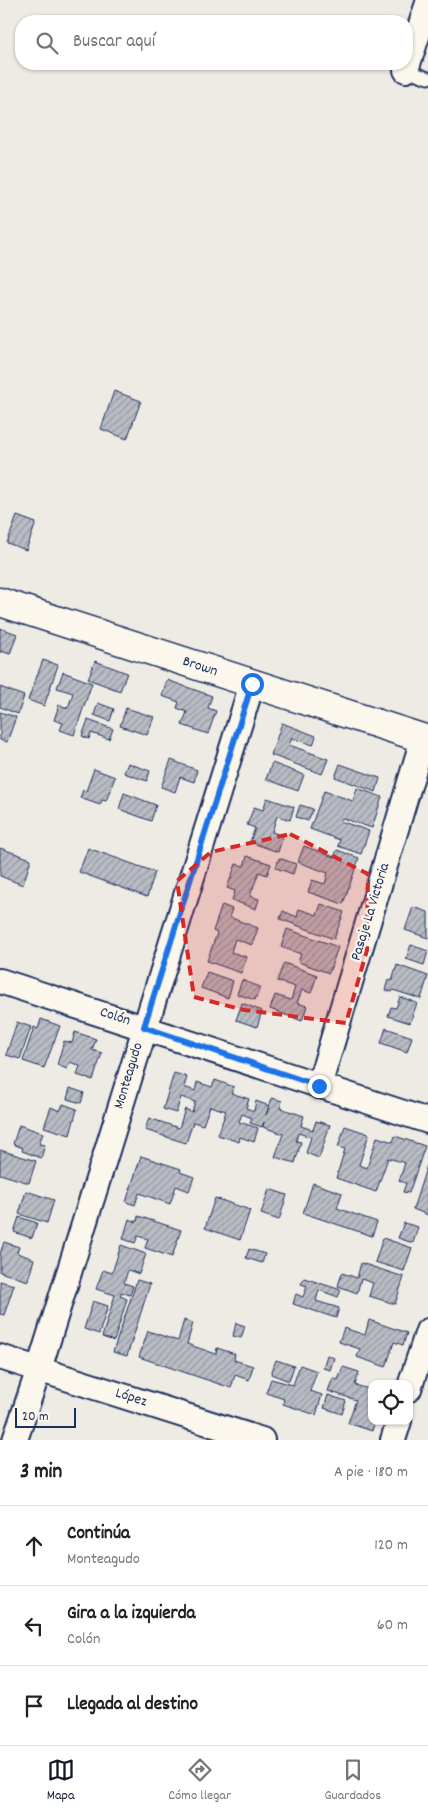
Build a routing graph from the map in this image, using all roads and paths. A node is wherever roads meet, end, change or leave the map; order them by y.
1 (428, 3) edge
2 (413, 49) edge
3 (406, 70) edge
4 (428, 78) edge
5 (0, 602) edge
6 (252, 684) junction
7 (426, 740) edge
8 (0, 981) edge
9 (144, 1027) junction
10 (319, 1086) junction
11 (428, 1121) edge
12 (428, 1331) edge
13 (0, 1357) edge
14 (39, 1369) junction
15 (412, 1380) edge
16 (398, 1425) edge
17 (15, 1440) edge
18 (262, 1440) edge
19 (393, 1440) edge

1 - 2 street
3 - 4 lane
5 - 6 street, Brown
6 - 7 street, Brown
6 - 9 street, Monteagudo
7 - 10 street, Pasaje La Victoria
8 - 9 street, Colón
9 - 10 street, Colón
9 - 14 street, Monteagudo
10 - 11 street, Colón
12 - 15 street
13 - 14 street, López
14 - 17 street, Monteagudo
14 - 18 street, López
16 - 19 street

